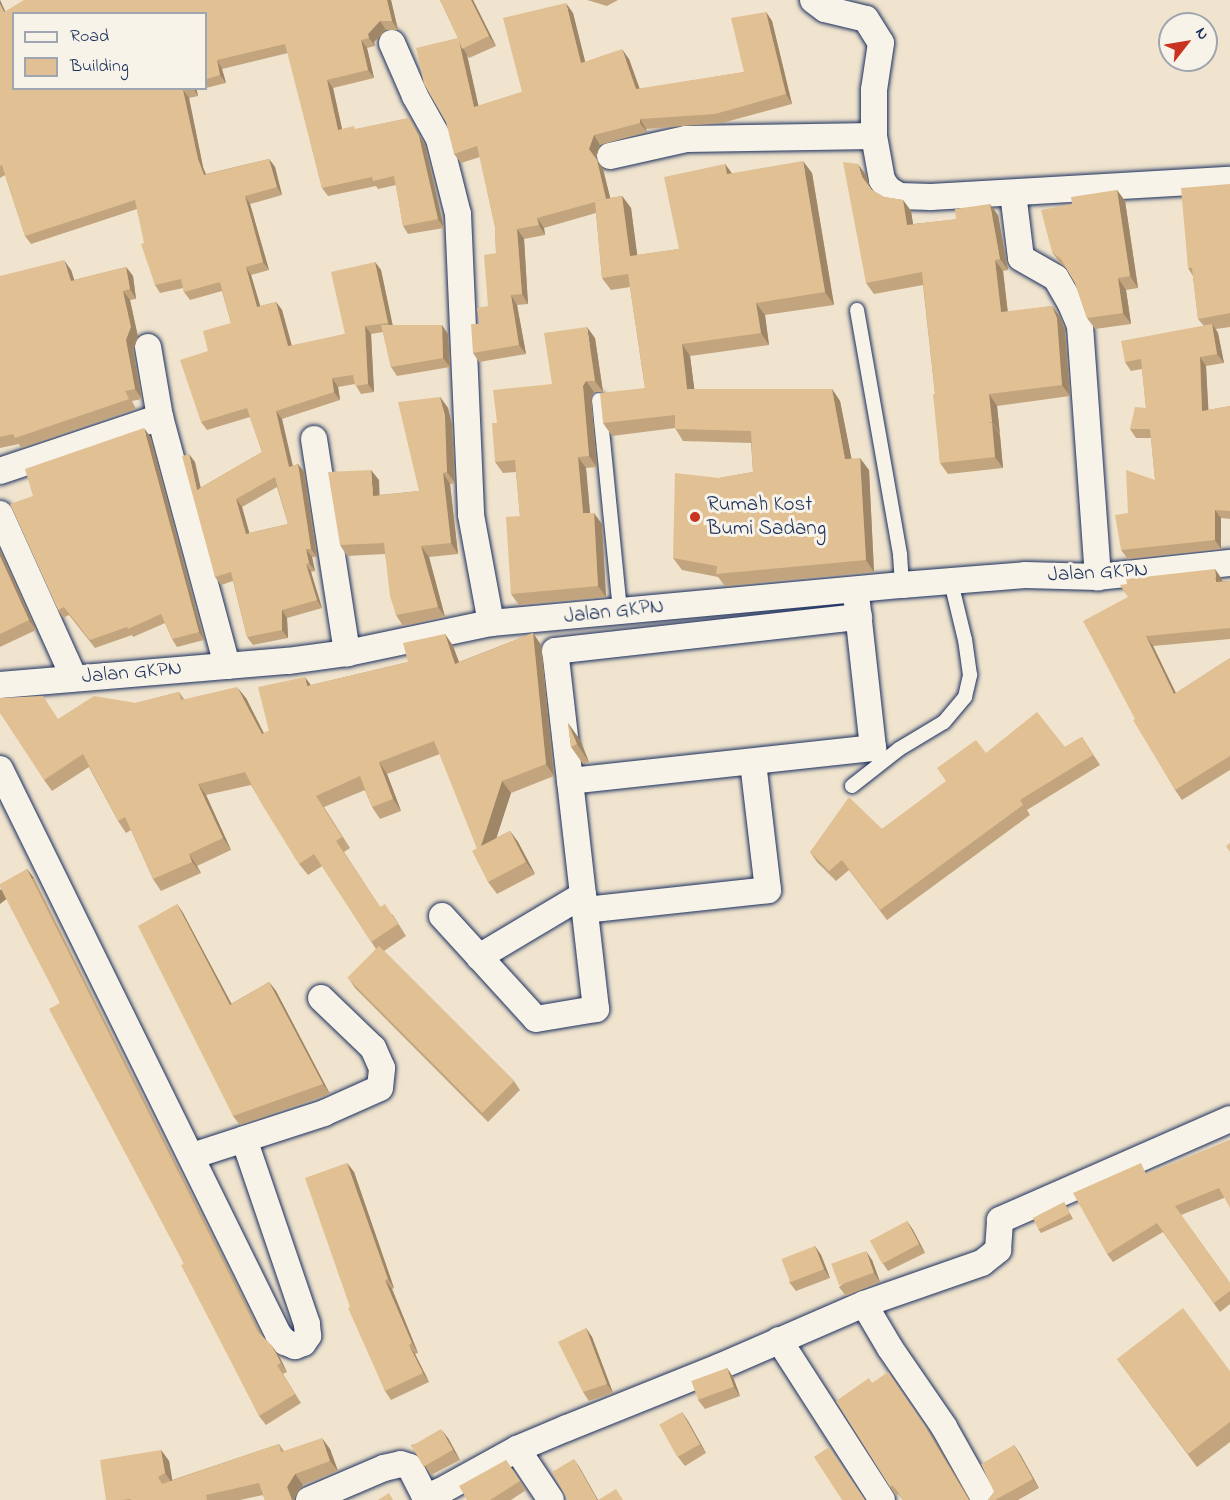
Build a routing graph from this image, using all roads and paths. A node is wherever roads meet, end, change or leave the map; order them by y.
1 (813, 0) edge
2 (392, 43) dead end
3 (874, 136) junction
4 (610, 156) dead end
5 (1230, 180) edge
6 (1013, 193) junction
7 (857, 310) dead end
8 (148, 347) dead end
9 (600, 400) edge
10 (160, 417) junction
11 (314, 439) dead end
12 (0, 471) edge
13 (0, 514) edge
14 (1230, 563) edge
15 (1098, 577) junction
16 (951, 582) junction
17 (902, 585) junction
18 (856, 589) junction
19 (620, 611) junction
20 (859, 617) junction
21 (491, 623) junction
22 (347, 653) junction
23 (227, 666) junction
24 (74, 678) junction
25 (0, 685) edge
26 (753, 762) junction
27 (0, 769) edge
28 (570, 781) junction
29 (852, 786) dead end
30 (584, 903) junction
31 (442, 916) dead end
32 (479, 957) junction
33 (321, 998) dead end
34 (1230, 1119) edge
35 (244, 1139) junction
36 (192, 1156) junction
37 (867, 1310) junction
38 (783, 1345) junction
39 (517, 1449) junction
40 (309, 1500) edge
41 (551, 1500) edge
42 (882, 1500) edge
43 (985, 1500) edge

1 - 3 street
2 - 21 street
3 - 4 street
3 - 6 street
5 - 6 street
6 - 15 street
7 - 17 lane
8 - 10 street
9 - 19 lane
10 - 12 street
10 - 23 street
11 - 22 street
13 - 24 street
14 - 15 street, Jalan GKPN
15 - 16 street, Jalan GKPN
16 - 17 street, Jalan GKPN
16 - 29 lane
17 - 18 street, Jalan GKPN
18 - 19 street, Jalan GKPN
18 - 20 street
19 - 21 street, Jalan GKPN
20 - 26 street
20 - 28 street
21 - 22 street, Jalan GKPN
22 - 23 street, Jalan GKPN
23 - 24 street, Jalan GKPN
24 - 25 street, Jalan GKPN
26 - 28 street
26 - 30 street
27 - 36 street
28 - 30 street
30 - 32 street
30 - 32 street
31 - 32 street
33 - 35 street
34 - 37 street
35 - 36 street
35 - 36 street
37 - 38 street
37 - 43 street
38 - 39 street
38 - 42 street
39 - 40 street
39 - 41 street

